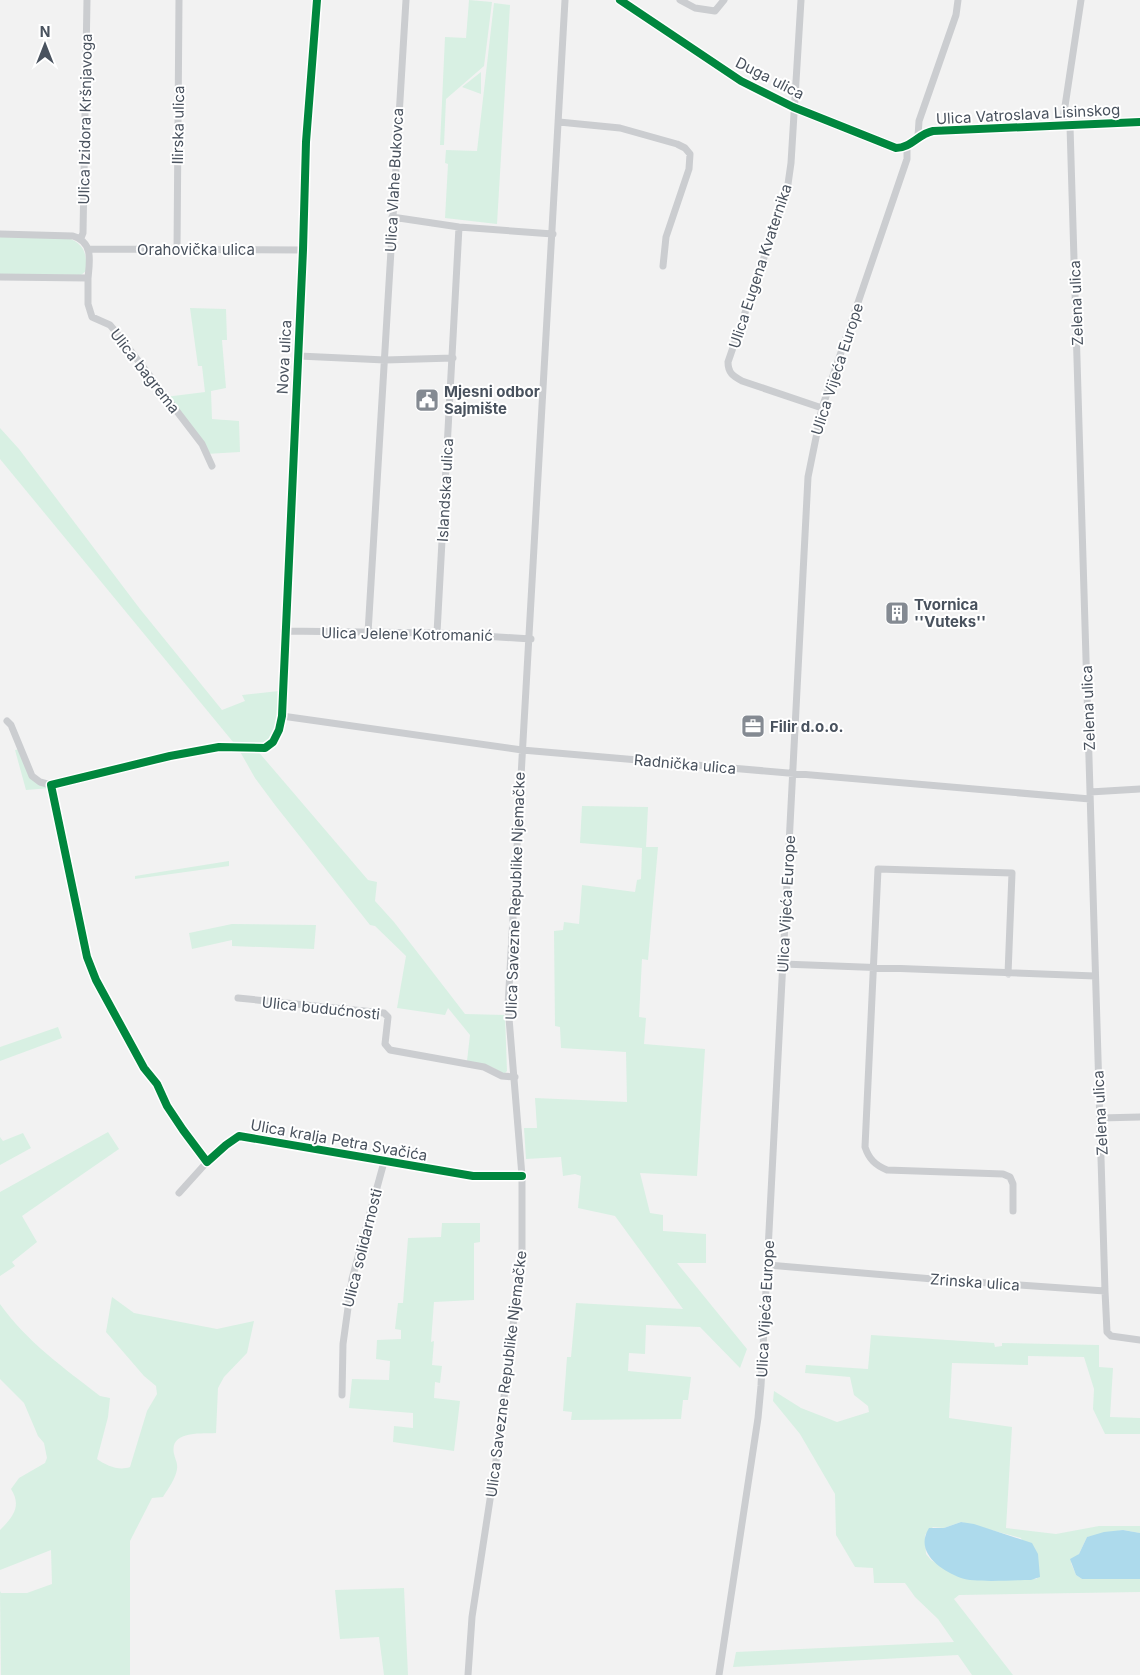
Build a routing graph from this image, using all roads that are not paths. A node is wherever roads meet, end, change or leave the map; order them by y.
1 (86, 0) edge
2 (180, 0) edge
3 (317, 0) edge
4 (406, 0) edge
5 (565, 0) edge
6 (620, 0) edge
7 (680, 0) edge
8 (724, 0) edge
9 (801, 0) edge
10 (958, 0) edge
11 (1081, 0) edge
12 (793, 107) junction
13 (559, 122) junction
14 (1140, 122) edge
15 (1066, 126) junction
16 (918, 136) junction
17 (908, 146) junction
18 (392, 216) junction
19 (459, 227) junction
20 (0, 234) edge
21 (553, 234) junction
22 (81, 238) junction
23 (89, 249) junction
24 (176, 250) junction
25 (303, 250) junction
26 (663, 266) dead end
27 (0, 277) edge
28 (88, 278) junction
29 (298, 356) junction
30 (453, 358) junction
31 (385, 360) junction
32 (822, 408) junction
33 (212, 466) dead end
34 (284, 631) junction
35 (368, 633) junction
36 (437, 633) junction
37 (531, 638) junction
38 (282, 716) junction
39 (7, 721) dead end
40 (522, 750) junction
41 (792, 774) junction
42 (52, 789) junction
43 (1140, 790) edge
44 (1090, 795) junction
45 (783, 964) junction
46 (873, 967) junction
47 (1008, 974) junction
48 (1095, 976) junction
49 (238, 998) dead end
50 (515, 1077) junction
51 (1140, 1117) edge
52 (1100, 1118) junction
53 (207, 1162) junction
54 (384, 1162) junction
55 (522, 1176) junction
56 (179, 1193) dead end
57 (1013, 1211) dead end
58 (768, 1265) junction
59 (1105, 1291) junction
60 (1140, 1340) edge
61 (342, 1395) dead end
62 (468, 1675) edge
63 (719, 1675) edge

1 - 22 street, Ulica Izidora Kršnjavoga
2 - 24 street, Ilirska ulica
3 - 25 street, Nova ulica
4 - 18 street, Ulica Vlahe Bukovca
5 - 13 street, Ulica Savezne Republike Njemačke
6 - 12 main road, Duga ulica
7 - 8 street
9 - 12 street, Ulica Eugena Kvaternika
10 - 16 street
11 - 15 street, Zelena ulica
12 - 17 main road, Duga ulica
12 - 32 street, Ulica Eugena Kvaternika
13 - 21 street, Ulica Savezne Republike Njemačke
13 - 26 street
14 - 15 main road, Ulica Vatroslava Lisinskog
15 - 16 main road, Ulica Vatroslava Lisinskog
15 - 44 street, Zelena ulica
16 - 17 main road
17 - 32 street, Ulica Vijeća Europe
18 - 19 street
18 - 31 street, Ulica Vlahe Bukovca
19 - 21 street
19 - 30 street, Islandska ulica
20 - 22 street
21 - 37 street, Ulica Savezne Republike Njemačke
22 - 23 street
23 - 24 street, Orahovička ulica
23 - 28 street
24 - 25 street, Orahovička ulica
25 - 29 street, Nova ulica
27 - 28 street
28 - 33 street, Ulica bagrema
29 - 31 street
29 - 34 street, Nova ulica
30 - 31 street
30 - 36 street, Islandska ulica
31 - 35 street, Ulica Vlahe Bukovca
32 - 41 street, Ulica Vijeća Europe
34 - 35 street, Ulica Jelene Kotromanić
34 - 38 street, Nova ulica
35 - 36 street, Ulica Jelene Kotromanić
36 - 37 street, Ulica Jelene Kotromanić
37 - 40 street, Ulica Savezne Republike Njemačke
38 - 40 street, Radnička ulica
38 - 42 street, Nova ulica
39 - 42 street
40 - 41 street, Radnička ulica
40 - 50 street, Ulica Savezne Republike Njemačke
41 - 44 street, Radnička ulica
41 - 45 street, Ulica Vijeća Europe
42 - 53 street
43 - 44 street, Radnička ulica
44 - 48 street, Zelena ulica
45 - 46 street
45 - 58 street, Ulica Vijeća Europe
46 - 47 street
46 - 47 street
46 - 57 street
47 - 48 street
48 - 52 street, Zelena ulica
49 - 50 street, Ulica budućnosti
50 - 55 street, Ulica Savezne Republike Njemačke
51 - 52 street
52 - 59 street, Zelena ulica
53 - 54 street, Ulica kralja Petra Svačića
53 - 56 street, Ulica kralja Petra Svačića
54 - 55 street, Ulica kralja Petra Svačića
54 - 61 street, Ulica solidarnosti
55 - 62 street, Ulica Savezne Republike Njemačke
58 - 59 street, Zrinska ulica
58 - 63 street, Ulica Vijeća Europe
59 - 60 street

